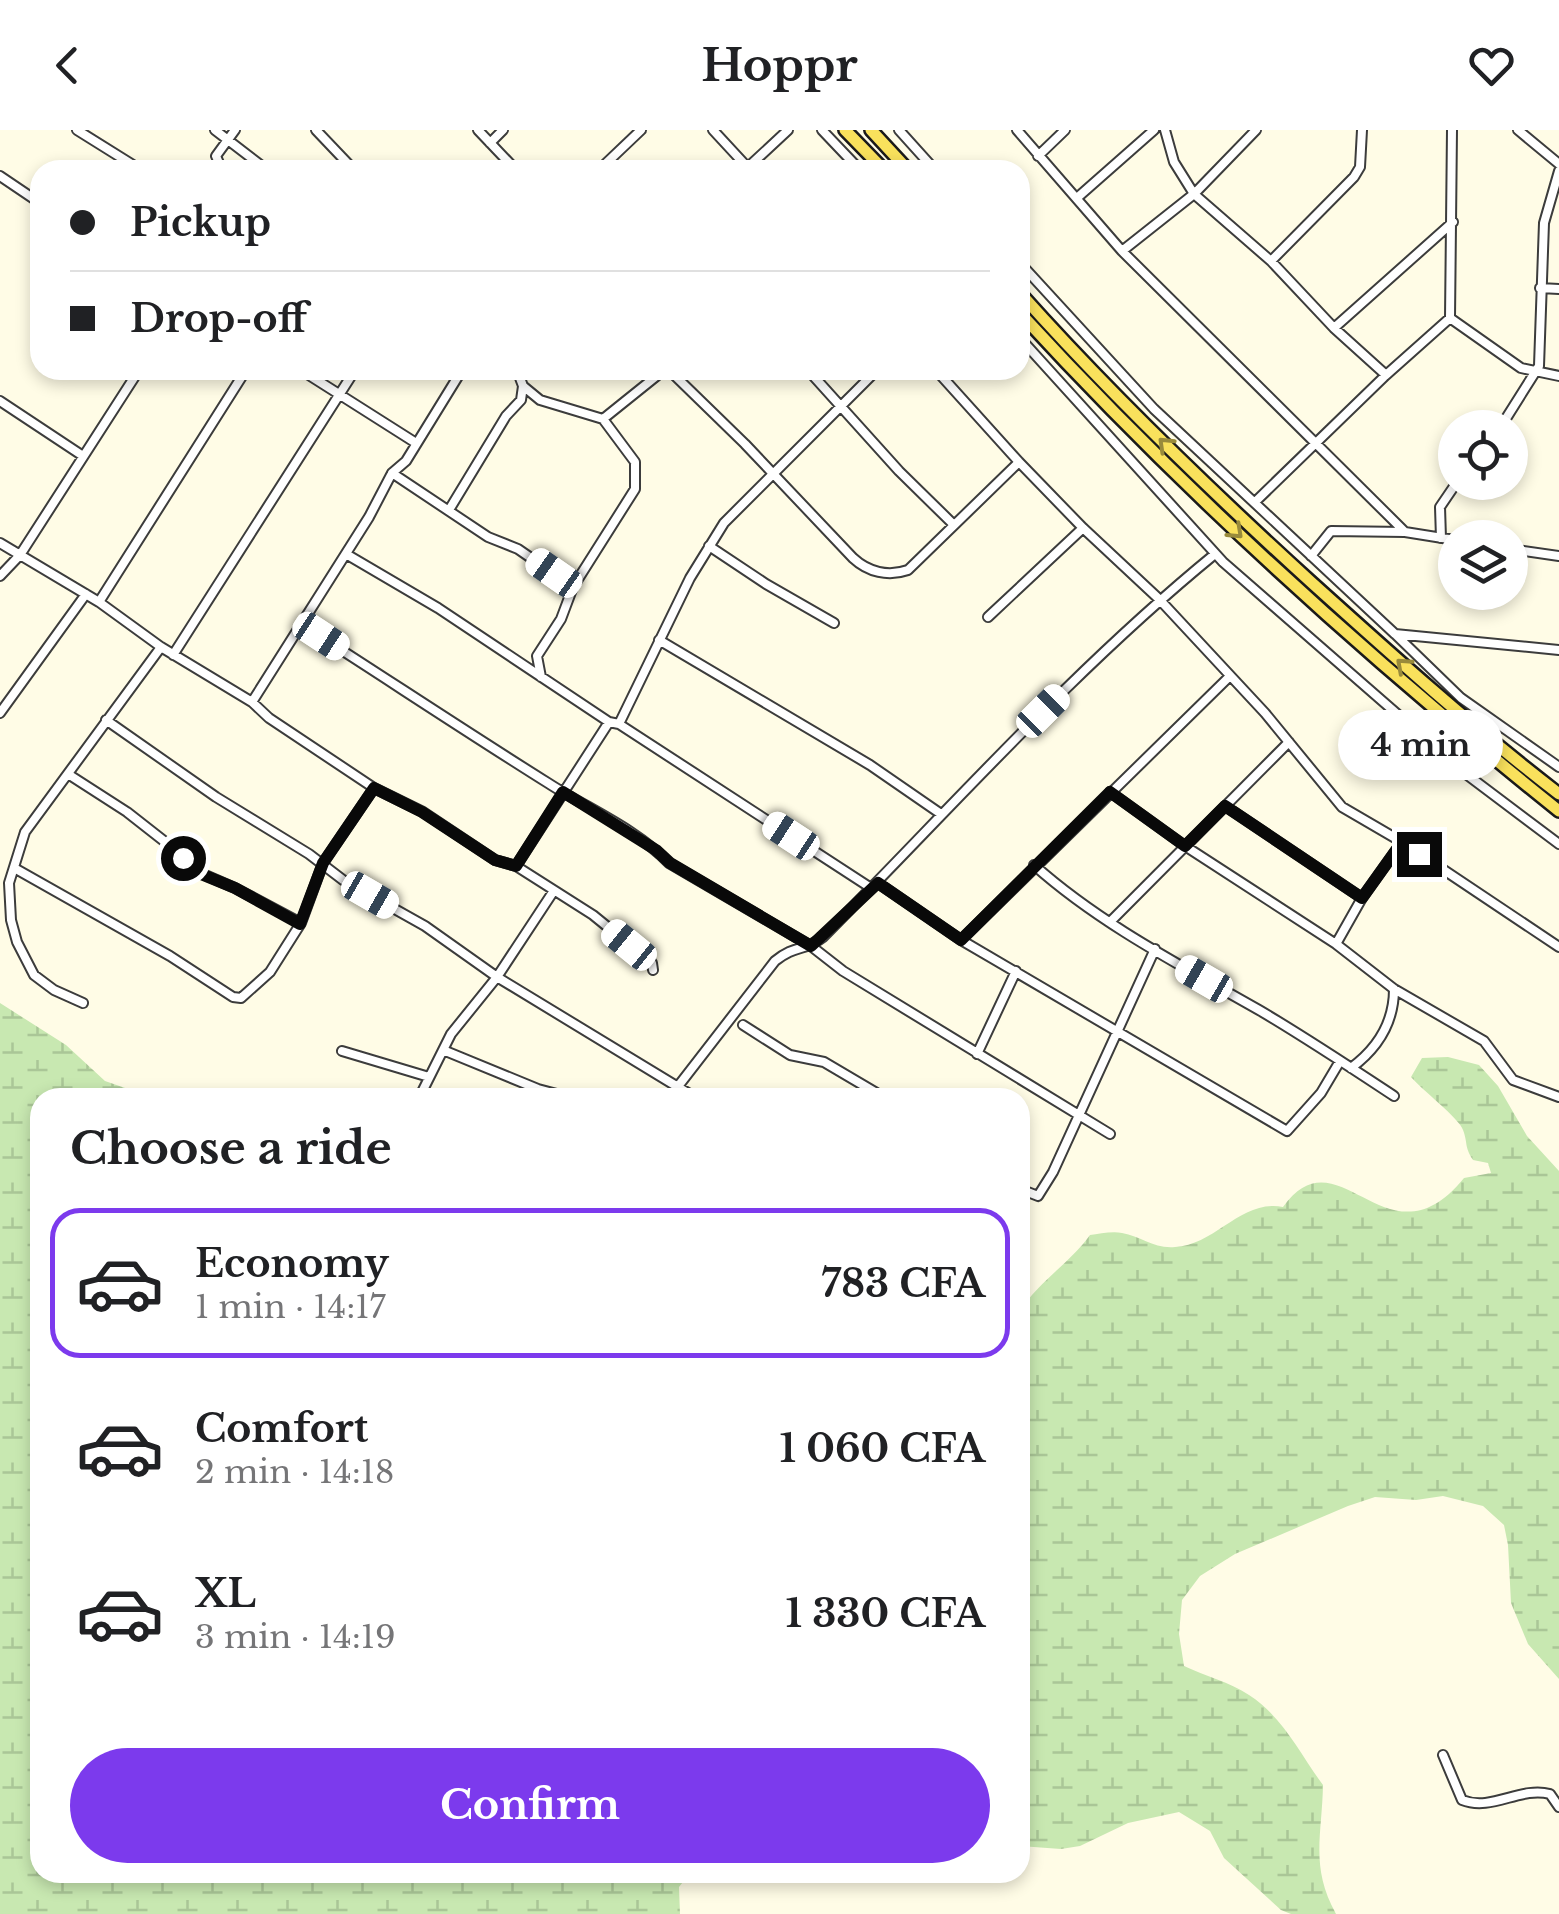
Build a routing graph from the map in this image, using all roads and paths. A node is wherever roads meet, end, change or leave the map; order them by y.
1 (76, 130) edge
2 (215, 130) edge
3 (235, 130) edge
4 (316, 130) edge
5 (478, 130) edge
6 (504, 130) edge
7 (641, 130) edge
8 (713, 130) edge
9 (788, 130) edge
10 (822, 130) edge
11 (845, 130) edge
12 (871, 130) edge
13 (900, 130) edge
14 (1017, 130) edge
15 (1065, 130) edge
16 (1154, 130) edge
17 (1165, 130) edge
18 (1256, 130) edge
19 (1362, 130) edge
20 (1452, 130) edge
21 (1518, 130) edge
22 (227, 138) junction
23 (490, 143) junction
24 (1038, 156) junction
25 (125, 160) edge
26 (217, 160) edge
27 (254, 160) edge
28 (344, 160) edge
29 (506, 160) edge
30 (610, 160) edge
31 (739, 160) edge
32 (756, 160) edge
33 (850, 160) edge
34 (874, 160) edge
35 (899, 160) edge
36 (926, 160) edge
37 (1559, 168) edge
38 (0, 176) edge
39 (1194, 194) junction
40 (30, 196) edge
41 (1078, 197) junction
42 (1453, 222) junction
43 (1122, 251) junction
44 (1270, 261) junction
45 (1030, 274) edge
46 (1540, 288) junction
47 (1559, 289) edge
48 (1030, 304) edge
49 (1450, 318) junction
50 (1030, 323) edge
51 (1334, 328) junction
52 (1030, 349) edge
53 (1538, 373) junction
54 (1386, 375) junction
55 (1559, 376) edge
56 (132, 380) edge
57 (240, 380) edge
58 (316, 380) edge
59 (348, 380) edge
60 (456, 380) edge
61 (521, 380) edge
62 (653, 380) edge
63 (676, 380) edge
64 (817, 380) edge
65 (867, 380) edge
66 (945, 380) edge
67 (523, 386) junction
68 (338, 395) junction
69 (0, 401) edge
70 (840, 407) junction
71 (1512, 410) edge
72 (604, 419) junction
73 (416, 443) junction
74 (1318, 444) junction
75 (83, 456) junction
76 (1019, 462) junction
77 (1213, 463) junction
78 (392, 473) junction
79 (772, 474) junction
80 (1199, 477) junction
81 (1255, 502) junction
82 (449, 510) junction
83 (954, 525) junction
84 (1083, 528) junction
85 (1405, 532) junction
86 (1438, 538) edge
87 (0, 543) edge
88 (709, 546) junction
89 (1528, 552) edge
90 (346, 554) junction
91 (1215, 554) junction
92 (20, 555) junction
93 (1311, 556) junction
94 (1559, 556) edge
95 (0, 576) edge
96 (573, 586) junction
97 (86, 594) junction
98 (1160, 600) junction
99 (99, 602) junction
100 (988, 617) dead end
101 (834, 623) dead end
102 (302, 624) junction
103 (1395, 634) junction
104 (659, 640) junction
105 (161, 647) junction
106 (1559, 650) edge
107 (173, 655) junction
108 (1230, 676) junction
109 (541, 677) junction
110 (252, 702) junction
111 (0, 712) edge
112 (106, 720) junction
113 (614, 723) junction
114 (1289, 742) junction
115 (1559, 767) edge
116 (68, 774) junction
117 (374, 788) junction
118 (563, 792) junction
119 (1110, 792) junction
120 (1559, 794) edge
121 (1225, 806) junction
122 (1559, 811) edge
123 (941, 814) junction
124 (1402, 842) junction
125 (1559, 844) edge
126 (1185, 846) junction
127 (323, 863) junction
128 (516, 866) junction
129 (1034, 866) junction
130 (16, 869) junction
131 (874, 886) junction
132 (553, 892) junction
133 (1362, 898) junction
134 (1111, 920) junction
135 (300, 924) junction
136 (961, 940) junction
137 (1336, 944) junction
138 (811, 946) junction
139 (1559, 948) edge
140 (1155, 950) junction
141 (653, 970) dead end
142 (1016, 971) junction
143 (497, 977) junction
144 (1394, 990) junction
145 (84, 1003) dead end
146 (743, 1025) dead end
147 (1117, 1032) junction
148 (443, 1050) junction
149 (342, 1051) dead end
150 (976, 1054) junction
151 (1340, 1061) junction
152 (1351, 1068) junction
153 (429, 1077) junction
154 (679, 1086) junction
155 (424, 1088) edge
156 (536, 1088) edge
157 (682, 1088) edge
158 (868, 1088) edge
159 (1394, 1096) dead end
160 (1559, 1097) edge
161 (1080, 1117) junction
162 (1110, 1134) dead end
163 (1030, 1194) edge
164 (1443, 1755) dead end
165 (1559, 1807) edge

1 - 25 street
2 - 22 street
3 - 22 street
4 - 28 street
5 - 23 street
6 - 23 street
7 - 30 street
8 - 31 street
9 - 32 street
10 - 33 street
11 - 34 main road
12 - 35 main road
13 - 36 street
14 - 24 street
15 - 24 street
16 - 41 street
17 - 39 street
18 - 39 street
19 - 44 street
20 - 42 street
21 - 37 street
22 - 26 street
22 - 27 street
23 - 29 street
24 - 41 street
37 - 46 street
38 - 40 street
39 - 43 street
39 - 44 street
41 - 43 street
42 - 49 street
42 - 51 street
43 - 74 street
44 - 51 street
45 - 77 street
46 - 47 street
46 - 53 street
80 -> 48 main road
49 - 53 street
49 - 54 street
50 -> 122 main road
51 - 54 street
52 - 91 street
53 - 55 street
53 - 71 street
54 - 74 street
56 - 75 street
57 - 99 street
58 - 68 street
59 - 68 street
60 - 73 street
61 - 67 street
62 - 72 street
63 - 79 street
64 - 70 street
65 - 70 street
66 - 76 street
67 - 72 street
67 - 82 street
68 - 73 street
68 - 107 street
69 - 75 street
70 - 79 street
70 - 83 street
72 - 96 street
73 - 78 street
74 - 81 street
74 - 85 street
75 - 92 street
76 - 83 street
76 - 84 street
77 - 80 street
77 - 81 street
78 - 82 street
78 - 90 street
79 - 83 street
79 - 88 street
120 -> 80 main road
81 - 93 street
82 - 96 street
84 - 98 street
84 - 100 street
85 - 86 street
85 - 93 street
87 - 92 street
88 - 101 street
88 - 104 street
89 - 94 street
90 - 102 street
90 - 109 street
91 - 98 street
91 - 125 street
92 - 95 street
92 - 97 street
93 - 103 street
96 - 109 street
97 - 99 street
97 - 111 street
98 - 108 street
98 - 123 street
99 - 105 street
102 - 110 street
102 - 118 street
103 - 106 street
103 - 115 street
104 - 113 street
104 - 123 street
105 - 107 street
105 - 112 street
107 - 110 street
108 - 114 street
108 - 119 street
109 - 113 street
110 - 117 street
112 - 116 street
112 - 127 street
113 - 118 street
113 - 131 street
114 - 121 street
114 - 124 street
116 - 130 street
116 - 135 street
117 - 127 street
117 - 128 street
118 - 128 street
118 - 138 street
119 - 126 street
119 - 129 street
121 - 126 street
121 - 133 street
123 - 131 street
124 - 133 street
124 - 139 street
126 - 134 street
126 - 137 street
127 - 135 street
127 - 143 street
128 - 132 street
129 - 134 street
129 - 136 street
130 - 135 street
130 - 145 street
131 - 136 street
131 - 138 street
132 - 141 street
132 - 143 street
133 - 137 street
134 - 140 street
136 - 142 street
137 - 144 street
138 - 150 street
138 - 154 street
140 - 147 street
140 - 151 street
142 - 147 street
142 - 150 street
143 - 148 street
143 - 154 street
144 - 152 street
144 - 160 street
146 - 158 street
147 - 151 street
147 - 161 street
148 - 153 street
148 - 156 street
149 - 153 street
150 - 161 street
151 - 152 street
152 - 159 street
153 - 155 street
154 - 157 street
161 - 162 street
161 - 163 street
164 - 165 street

